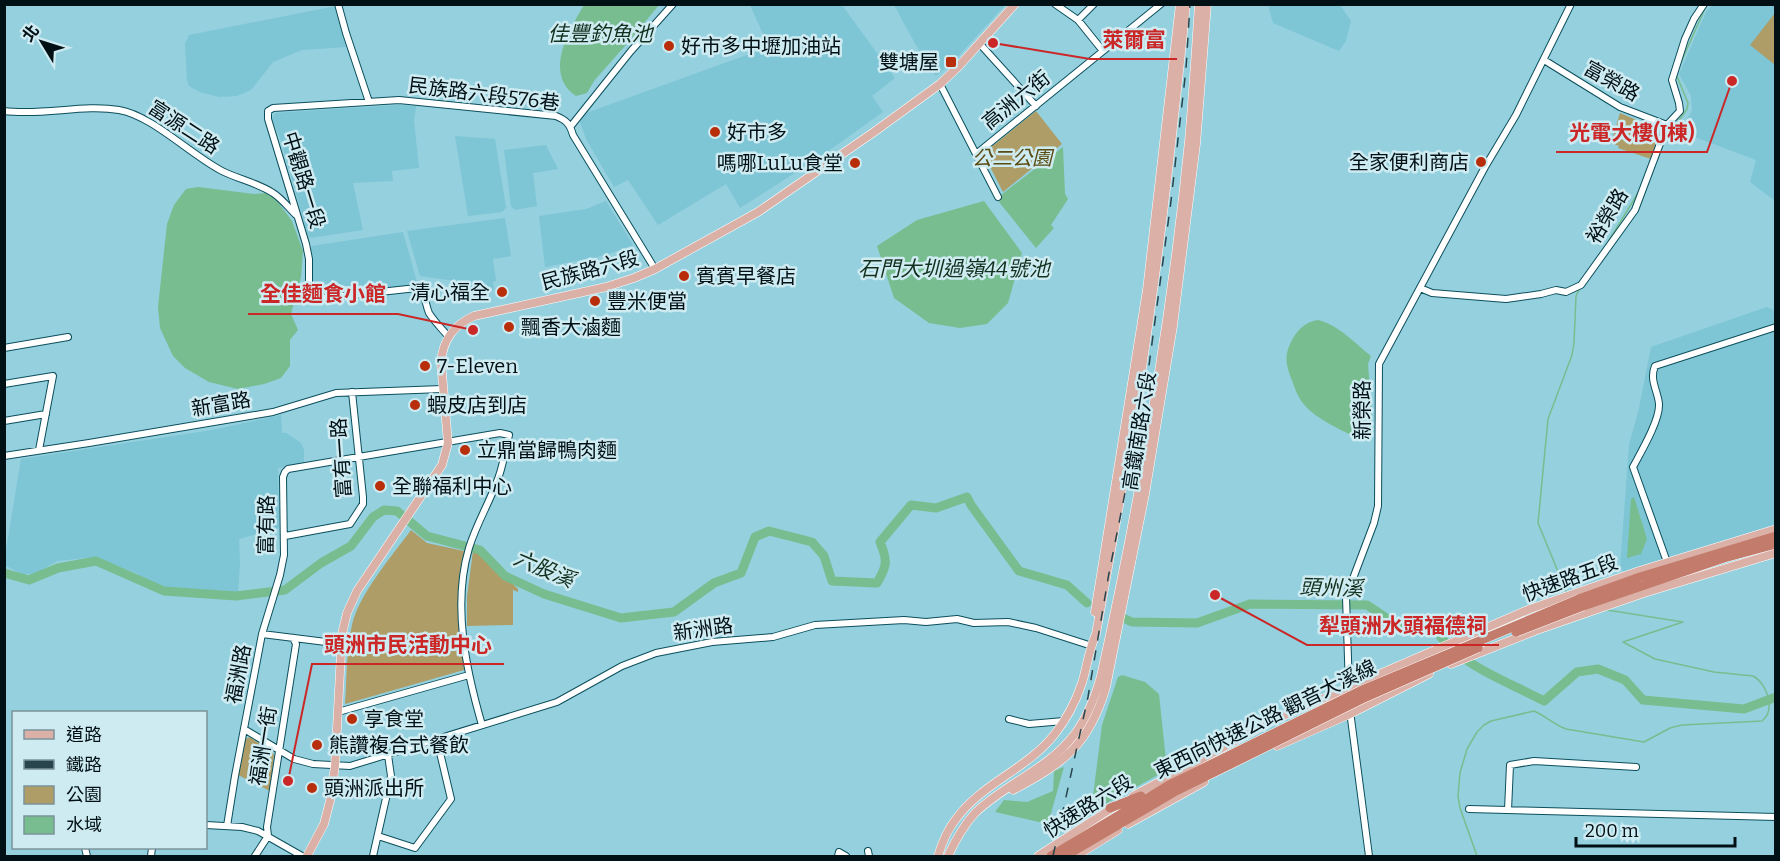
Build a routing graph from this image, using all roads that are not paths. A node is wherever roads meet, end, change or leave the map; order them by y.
1 (338, 4) edge
2 (673, 4) edge
3 (1015, 4) edge
4 (1055, 4) edge
5 (1094, 4) edge
6 (1161, 4) edge
7 (1180, 4) edge
8 (1186, 4) edge
9 (1199, 4) edge
10 (1207, 4) edge
11 (1571, 4) edge
12 (1704, 4) edge
13 (1078, 20) junction
14 (980, 44) junction
15 (1103, 51) junction
16 (1544, 60) junction
17 (940, 84) junction
18 (369, 102) junction
19 (1036, 106) junction
20 (4, 111) edge
21 (1667, 125) junction
22 (571, 126) junction
23 (1189, 140) junction
24 (1165, 142) junction
25 (976, 154) junction
26 (1194, 166) junction
27 (1168, 174) junction
28 (998, 197) dead end
29 (296, 216) junction
30 (655, 269) junction
31 (1420, 288) junction
32 (1776, 327) edge
33 (448, 336) junction
34 (68, 337) dead end
35 (4, 348) edge
36 (4, 384) edge
37 (442, 389) junction
38 (352, 392) junction
39 (46, 414) junction
40 (4, 421) edge
41 (1150, 426) junction
42 (1129, 432) junction
43 (448, 443) junction
44 (39, 450) junction
45 (1126, 451) junction
46 (4, 456) edge
47 (360, 458) junction
48 (1143, 472) junction
49 (1148, 480) junction
50 (1139, 490) junction
51 (1122, 491) junction
52 (1776, 528) edge
53 (285, 536) junction
54 (1776, 536) edge
55 (1776, 543) edge
56 (1776, 553) edge
57 (1667, 562) junction
58 (262, 634) junction
59 (293, 638) junction
60 (342, 644) junction
61 (1092, 644) junction
62 (469, 675) junction
63 (1349, 689) junction
64 (338, 712) junction
65 (1350, 714) junction
66 (1009, 719) dead end
67 (1064, 721) junction
68 (482, 725) junction
69 (244, 729) junction
70 (437, 740) junction
71 (279, 751) junction
72 (388, 755) junction
73 (1228, 760) junction
74 (334, 766) junction
75 (1636, 767) dead end
76 (1171, 788) junction
77 (987, 803) junction
78 (1110, 808) junction
79 (1469, 809) dead end
80 (1508, 810) junction
81 (1776, 818) edge
82 (207, 825) edge
83 (227, 826) junction
84 (1119, 829) junction
85 (268, 836) junction
86 (378, 836) junction
87 (255, 856) edge
88 (304, 856) edge
89 (373, 856) edge
90 (838, 856) edge
91 (846, 856) edge
92 (938, 856) edge
93 (948, 856) edge
94 (1038, 856) edge
95 (1050, 856) edge
96 (1065, 856) edge
97 (1076, 856) edge
98 (1369, 856) edge

1 - 18 street
2 - 22 street
3 - 14 main road, 民族路六段
4 - 13 street
5 - 13 street
6 - 15 street, 高洲六街
7 - 24 main road, 高鐵南路六段
8 - 27 main road, 高鐵南路六段
9 - 23 main road, 高鐵南路六段
10 - 26 main road, 高鐵南路六段
11 - 16 street, 新榮路
12 - 21 street, 裕榮路
13 - 15 street
14 - 17 main road, 民族路六段
14 - 19 street
15 - 19 street, 高洲六街
16 - 21 street, 富榮路
16 - 31 street, 新榮路
17 - 25 street
17 - 30 main road, 民族路六段
18 - 22 street, 民族路六段576巷
18 - 29 street, 中觀路一段
19 - 25 street, 高洲六街
20 - 29 street, 富源二路
21 - 31 street, 裕榮路
22 - 30 street, 民族路六段576巷
23 - 26 main road
23 - 41 main road, 高鐵南路六段
24 - 27 main road
24 - 42 main road, 高鐵南路六段
25 - 28 street
26 - 49 main road, 高鐵南路六段
27 - 42 main road, 高鐵南路六段
29 - 33 street, 中觀路一段
30 - 33 main road, 民族路六段
31 - 63 street, 新榮路
32 - 57 street
33 - 37 main road
34 - 35 street
36 - 39 street
37 - 38 street, 新富路
37 - 43 main road
38 - 44 street, 新富路
38 - 47 street, 富有一路
39 - 40 street
39 - 44 street
41 - 42 main road
41 - 48 main road, 高鐵南路六段
42 - 45 main road, 高鐵南路六段
43 - 47 street, 富有路
43 - 60 main road
43 - 62 street, 富有路
44 - 46 street, 新富路
45 - 48 main road
45 - 51 main road, 高鐵南路六段
45 - 61 main road, 高鐵南路六段
47 - 53 street, 富有一路
47 - 53 street, 富有路
48 - 49 main road
48 - 50 main road, 高鐵南路六段
49 - 77 main road, 高鐵南路六段
50 - 51 main road
50 - 77 main road, 高鐵南路六段
51 - 61 main road, 高鐵南路六段
52 - 57 main road, 快速路五段
53 - 58 street, 富有路
54 - 73 highway, 東西向快速公路 觀音大溪線, bridge
55 - 73 highway, 東西向快速公路 觀音大溪線, bridge
56 - 65 main road, 快速路五段, bridge
57 - 63 main road, 快速路五段
58 - 59 street
58 - 69 street, 福洲路
59 - 60 street
59 - 71 street, 福洲一街
60 - 64 main road
61 - 67 main road, 高鐵南路六段
61 - 68 street, 新洲路
62 - 64 street
62 - 68 street
63 - 65 street, 新榮路
63 - 78 main road, 快速路六段
64 - 74 main road
65 - 84 main road, 快速路六段
65 - 98 street, 新榮路
66 - 67 street
67 - 92 main road, 高鐵南路六段
68 - 70 street, 新洲路
69 - 71 street, 福洲路
69 - 83 street
70 - 72 street, 新洲路
70 - 86 street
71 - 74 street, 福洲路
71 - 85 street, 福洲一街
72 - 74 street, 新洲路
72 - 86 street
73 - 76 highway, 東西向快速公路 觀音大溪線
74 - 88 main road
75 - 80 street
76 - 78 highway
76 - 84 highway
76 - 95 highway, 東西向快速公路 觀音大溪線
76 - 96 highway, 東西向快速公路 觀音大溪線
77 - 93 main road, 高鐵南路六段
78 - 94 main road, 快速路六段
79 - 80 street
80 - 81 street
82 - 83 street
83 - 85 street
84 - 97 main road, 快速路六段
85 - 87 street, 福洲一街
85 - 88 street
86 - 89 street
90 - 91 street

